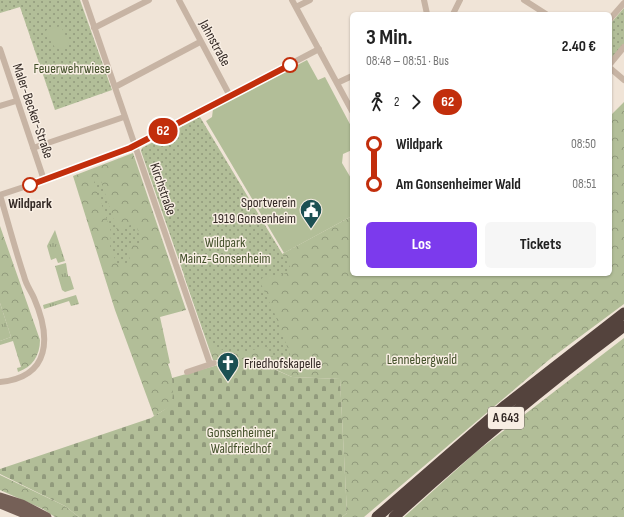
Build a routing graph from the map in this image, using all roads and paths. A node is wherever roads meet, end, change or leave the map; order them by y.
1 (85, 0) edge
2 (149, 0) edge
3 (179, 0) edge
4 (292, 0) edge
5 (310, 0) edge
6 (424, 0) edge
7 (460, 0) edge
8 (524, 0) edge
9 (624, 3) edge
10 (296, 7) junction
11 (427, 12) edge
12 (454, 12) edge
13 (543, 12) edge
14 (612, 17) edge
15 (94, 28) junction
16 (200, 42) junction
17 (624, 47) edge
18 (0, 49) edge
19 (319, 50) junction
20 (1, 58) edge
21 (612, 62) edge
22 (612, 70) edge
23 (350, 77) edge
24 (624, 80) edge
25 (337, 84) junction
26 (115, 87) junction
27 (230, 96) junction
28 (16, 101) junction
29 (0, 106) edge
30 (350, 107) edge
31 (124, 117) junction
32 (135, 145) junction
33 (33, 148) junction
34 (44, 180) junction
35 (0, 195) edge
36 (0, 208) edge
37 (5, 217) junction
38 (624, 313) edge
39 (624, 326) edge
40 (187, 372) dead end
41 (0, 382) edge
42 (0, 497) edge
43 (0, 504) edge
44 (32, 517) edge
45 (47, 517) edge
46 (377, 517) edge
47 (394, 517) edge

1 - 15 street, Kirchstraße
2 - 15 street
3 - 16 street, Jahnstraße
4 - 10 street
5 - 10 street
6 - 11 street
7 - 12 street
8 - 13 street
9 - 14 street
10 - 19 street
15 - 26 street, Kirchstraße
16 - 26 street
16 - 27 street, Jahnstraße
17 - 21 street
18 - 20 street, Maler-Becker-Straße
19 - 25 street
19 - 27 street
20 - 28 street, Maler-Becker-Straße
22 - 24 street
23 - 25 street
25 - 30 street
26 - 31 street, Kirchstraße
27 - 32 street
28 - 29 street
28 - 33 street, Maler-Becker-Straße
31 - 32 street, Kirchstraße
31 - 33 street
32 - 34 street
32 - 40 street, Kirchstraße
33 - 34 street, Maler-Becker-Straße
34 - 35 street
35 - 37 street
36 - 37 street
37 - 41 street
38 - 46 highway, A 643
39 - 47 highway, A 643
42 - 45 main road
43 - 44 main road

